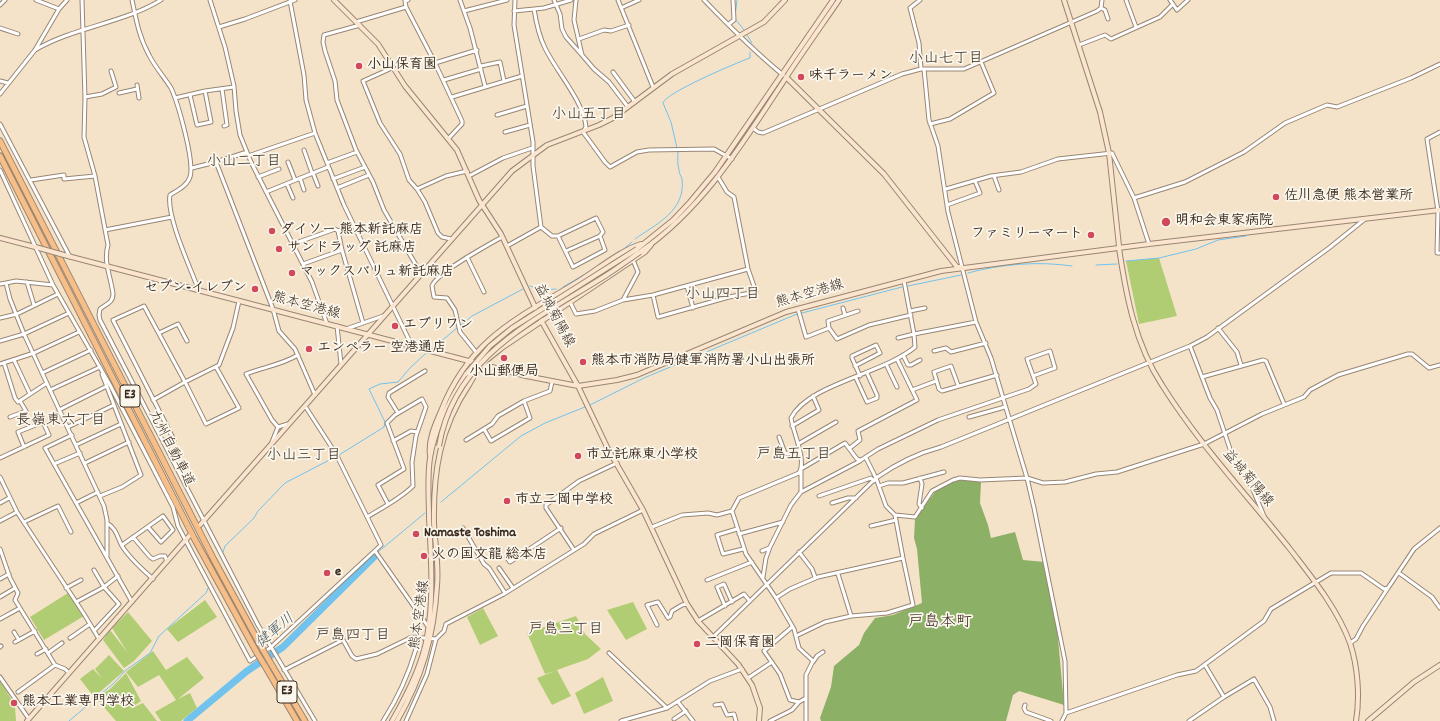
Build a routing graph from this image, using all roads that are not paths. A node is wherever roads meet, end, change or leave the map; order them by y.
1 (4, 0) edge
2 (36, 0) edge
3 (67, 0) edge
4 (82, 0) edge
5 (132, 0) edge
6 (161, 0) edge
7 (210, 0) edge
8 (295, 0) edge
9 (334, 0) edge
10 (408, 0) edge
11 (460, 0) edge
12 (507, 0) edge
13 (515, 0) edge
14 (554, 0) edge
15 (571, 0) edge
16 (576, 0) edge
17 (618, 0) edge
18 (639, 0) edge
19 (704, 0) edge
20 (733, 0) edge
21 (785, 0) edge
22 (833, 0) edge
23 (839, 0) edge
24 (920, 0) edge
25 (1064, 0) edge
26 (1102, 0) edge
27 (1126, 0) edge
28 (1170, 0) edge
29 (1188, 0) edge
30 (290, 1) junction
31 (0, 4) edge
32 (1173, 4) junction
33 (556, 5) junction
34 (406, 8) junction
35 (621, 8) junction
36 (1101, 8) junction
37 (59, 9) junction
38 (534, 9) junction
39 (464, 11) junction
40 (514, 11) junction
41 (134, 12) junction
42 (1108, 19) dead end
43 (1071, 23) junction
44 (358, 24) junction
45 (729, 24) junction
46 (629, 25) junction
47 (219, 27) junction
48 (0, 28) edge
49 (1136, 28) junction
50 (82, 29) junction
51 (18, 34) dead end
52 (739, 37) junction
53 (579, 39) junction
54 (1078, 45) junction
55 (35, 50) junction
56 (477, 50) junction
57 (582, 55) junction
58 (981, 62) junction
59 (435, 63) junction
60 (1440, 64) edge
61 (481, 67) junction
62 (392, 68) junction
63 (922, 69) junction
64 (111, 71) dead end
65 (613, 72) dead end
66 (781, 74) junction
67 (522, 76) junction
68 (786, 78) junction
69 (444, 80) junction
70 (0, 81) edge
71 (504, 81) junction
72 (8, 83) junction
73 (137, 85) dead end
74 (486, 86) junction
75 (653, 86) junction
76 (234, 87) junction
77 (137, 89) junction
78 (222, 89) junction
79 (205, 91) junction
80 (119, 93) dead end
81 (0, 94) edge
82 (190, 95) junction
83 (85, 97) junction
84 (452, 97) junction
85 (139, 98) dead end
86 (175, 98) junction
87 (635, 102) junction
88 (527, 106) junction
89 (628, 107) junction
90 (818, 108) junction
91 (497, 115) dead end
92 (0, 124) edge
93 (930, 124) junction
94 (227, 125) dead end
95 (530, 125) junction
96 (752, 128) junction
97 (505, 132) dead end
98 (583, 132) junction
99 (1440, 132) edge
100 (315, 133) junction
101 (448, 139) junction
102 (0, 141) edge
103 (532, 148) junction
104 (304, 150) dead end
105 (357, 152) junction
106 (1109, 153) junction
107 (248, 154) junction
108 (533, 155) junction
109 (728, 155) junction
110 (0, 156) edge
111 (732, 159) junction
112 (216, 162) junction
113 (288, 162) dead end
114 (328, 165) junction
115 (365, 167) junction
116 (192, 168) junction
117 (279, 169) dead end
118 (0, 170) edge
119 (467, 171) junction
120 (313, 173) junction
121 (369, 175) junction
122 (95, 176) junction
123 (469, 176) junction
124 (994, 176) junction
125 (258, 177) junction
126 (718, 177) junction
127 (2, 178) edge
128 (300, 178) junction
129 (333, 179) junction
130 (31, 180) junction
131 (295, 180) junction
132 (975, 181) junction
133 (287, 184) junction
134 (318, 186) dead end
135 (337, 188) junction
136 (417, 189) junction
137 (946, 189) junction
138 (304, 190) dead end
139 (999, 190) dead end
140 (266, 192) junction
141 (293, 198) dead end
142 (1134, 198) junction
143 (482, 205) junction
144 (947, 205) junction
145 (1439, 210) edge
146 (172, 216) junction
147 (1365, 219) junction
148 (354, 225) junction
149 (541, 227) junction
150 (105, 230) junction
151 (338, 232) junction
152 (502, 236) junction
153 (558, 236) junction
154 (600, 236) junction
155 (0, 238) edge
156 (451, 240) junction
157 (644, 243) junction
158 (293, 244) junction
159 (1149, 244) junction
160 (651, 245) junction
161 (507, 246) junction
162 (37, 247) junction
163 (1119, 247) junction
164 (342, 250) junction
165 (566, 251) junction
166 (638, 251) junction
167 (1440, 253) edge
168 (70, 257) junction
169 (467, 257) junction
170 (633, 260) junction
171 (303, 264) junction
172 (416, 265) dead end
173 (107, 266) junction
174 (963, 268) junction
175 (748, 269) junction
176 (904, 281) junction
177 (27, 282) junction
178 (6, 283) junction
179 (0, 284) edge
180 (53, 284) junction
181 (687, 286) junction
182 (199, 291) junction
183 (484, 292) dead end
184 (58, 294) junction
185 (653, 295) junction
186 (623, 300) junction
187 (239, 301) junction
188 (570, 302) junction
189 (34, 305) junction
190 (535, 306) junction
191 (392, 307) junction
192 (693, 308) junction
193 (843, 308) dead end
194 (925, 308) dead end
195 (273, 309) junction
196 (798, 309) junction
197 (910, 311) junction
198 (858, 312) dead end
199 (16, 314) junction
200 (69, 314) junction
201 (845, 315) junction
202 (911, 315) junction
203 (385, 316) junction
204 (0, 318) edge
205 (542, 322) junction
206 (976, 322) junction
207 (363, 323) junction
208 (326, 324) junction
209 (337, 326) junction
210 (829, 328) junction
211 (1218, 328) junction
212 (346, 329) junction
213 (79, 332) junction
214 (159, 333) junction
215 (24, 334) junction
216 (914, 334) junction
217 (367, 335) junction
218 (898, 338) dead end
219 (187, 340) dead end
220 (0, 341) edge
221 (986, 343) junction
222 (412, 346) junction
223 (1190, 346) junction
224 (91, 350) junction
225 (934, 351) dead end
226 (476, 352) junction
227 (34, 354) junction
228 (298, 355) junction
229 (904, 355) junction
230 (897, 359) junction
231 (14, 360) junction
232 (920, 360) dead end
233 (468, 361) junction
234 (2, 363) edge
235 (1149, 363) junction
236 (342, 364) junction
237 (886, 364) junction
238 (482, 365) junction
239 (1242, 365) junction
240 (1440, 365) edge
241 (855, 366) junction
242 (100, 367) junction
243 (216, 367) junction
244 (425, 371) dead end
245 (42, 373) junction
246 (867, 373) junction
247 (997, 375) junction
248 (860, 376) junction
249 (1033, 376) junction
250 (856, 378) junction
251 (1202, 378) junction
252 (936, 381) junction
253 (185, 382) junction
254 (552, 382) junction
255 (47, 383) junction
256 (958, 385) junction
257 (107, 386) junction
258 (578, 386) junction
259 (897, 387) dead end
260 (50, 390) junction
261 (912, 390) junction
262 (30, 394) junction
263 (315, 395) junction
264 (813, 396) junction
265 (1003, 398) junction
266 (153, 400) junction
267 (20, 401) junction
268 (524, 402) junction
269 (1284, 404) junction
270 (114, 405) junction
271 (305, 406) junction
272 (1005, 407) junction
273 (60, 410) junction
274 (398, 414) junction
275 (10, 417) dead end
276 (969, 417) dead end
277 (1010, 419) junction
278 (836, 422) dead end
279 (121, 424) junction
280 (289, 424) junction
281 (792, 426) junction
282 (68, 427) junction
283 (278, 427) junction
284 (484, 429) junction
285 (418, 432) junction
286 (1224, 434) junction
287 (72, 435) junction
288 (779, 437) dead end
289 (40, 439) junction
290 (174, 440) dead end
291 (466, 440) dead end
292 (393, 441) junction
293 (129, 442) junction
294 (272, 444) junction
295 (798, 444) junction
296 (1204, 444) junction
297 (76, 445) junction
298 (24, 447) junction
299 (45, 448) junction
300 (850, 448) junction
301 (800, 450) junction
302 (80, 453) junction
303 (430, 457) junction
304 (0, 458) edge
305 (866, 458) junction
306 (437, 459) junction
307 (861, 460) junction
308 (85, 462) junction
309 (617, 463) junction
310 (54, 464) junction
311 (802, 469) junction
312 (944, 472) dead end
313 (0, 477) edge
314 (920, 478) junction
315 (1027, 478) junction
316 (875, 480) junction
317 (879, 486) junction
318 (98, 492) junction
319 (801, 492) junction
320 (100, 496) junction
321 (819, 496) dead end
322 (9, 498) junction
323 (856, 498) junction
324 (76, 502) junction
325 (0, 503) edge
326 (832, 503) dead end
327 (388, 504) junction
328 (922, 508) junction
329 (643, 510) junction
330 (732, 511) junction
331 (16, 512) junction
332 (895, 515) junction
333 (367, 517) junction
334 (1264, 517) junction
335 (896, 520) junction
336 (0, 521) edge
337 (24, 522) junction
338 (783, 522) junction
339 (107, 523) junction
340 (202, 523) junction
341 (148, 526) junction
342 (871, 526) dead end
343 (463, 528) dead end
344 (561, 528) junction
345 (652, 528) junction
346 (1440, 528) edge
347 (737, 529) junction
348 (71, 532) dead end
349 (739, 534) junction
350 (190, 535) dead end
351 (133, 537) junction
352 (186, 539) junction
353 (122, 545) junction
354 (743, 548) junction
355 (769, 548) junction
356 (0, 549) edge
357 (574, 550) junction
358 (375, 551) junction
359 (762, 551) dead end
360 (799, 552) junction
361 (107, 556) junction
362 (507, 558) dead end
363 (903, 558) junction
364 (4, 560) junction
365 (0, 562) edge
366 (752, 562) junction
367 (167, 563) junction
368 (499, 568) dead end
369 (94, 570) dead end
370 (1399, 573) junction
371 (9, 574) junction
372 (838, 574) junction
373 (118, 576) junction
374 (763, 577) junction
375 (815, 578) junction
376 (0, 579) edge
377 (153, 579) junction
378 (81, 580) dead end
379 (707, 580) dead end
380 (767, 583) junction
381 (1316, 583) junction
382 (104, 587) junction
383 (1389, 587) junction
384 (15, 588) junction
385 (66, 588) junction
386 (513, 588) junction
387 (505, 593) junction
388 (0, 597) edge
389 (776, 598) junction
390 (749, 600) junction
391 (76, 602) junction
392 (132, 602) junction
393 (732, 602) junction
394 (687, 604) junction
395 (725, 606) junction
396 (20, 608) junction
397 (1440, 608) edge
398 (851, 616) junction
399 (0, 620) edge
400 (698, 621) junction
401 (90, 624) junction
402 (657, 625) dead end
403 (792, 626) junction
404 (430, 629) junction
405 (35, 631) junction
406 (94, 631) junction
407 (14, 632) dead end
408 (796, 636) junction
409 (713, 637) junction
410 (70, 638) dead end
411 (409, 638) junction
412 (436, 638) junction
413 (99, 639) junction
414 (429, 639) junction
415 (19, 640) junction
416 (15, 642) dead end
417 (62, 643) dead end
418 (1350, 643) junction
419 (46, 648) junction
420 (270, 648) junction
421 (823, 652) dead end
422 (48, 653) junction
423 (38, 654) dead end
424 (610, 654) dead end
425 (772, 662) junction
426 (813, 662) junction
427 (55, 665) junction
428 (1440, 665) edge
429 (1205, 666) junction
430 (742, 669) junction
431 (284, 670) junction
432 (69, 673) junction
433 (0, 677) edge
434 (748, 678) junction
435 (18, 692) dead end
436 (1224, 697) junction
437 (806, 698) junction
438 (678, 702) junction
439 (799, 702) junction
440 (715, 705) dead end
441 (1025, 705) dead end
442 (667, 708) junction
443 (686, 711) junction
444 (1066, 713) junction
445 (641, 716) junction
446 (674, 719) dead end
447 (29, 720) edge
448 (633, 720) edge
449 (297, 721) edge
450 (305, 721) edge
451 (315, 721) edge
452 (383, 721) edge
453 (392, 721) edge
454 (397, 721) edge
455 (406, 721) edge
456 (621, 721) edge
457 (644, 721) edge
458 (693, 721) edge
459 (736, 721) edge
460 (761, 721) edge
461 (770, 721) edge
462 (806, 721) edge
463 (1051, 721) edge
464 (1062, 721) edge
465 (1189, 721) edge
466 (1274, 721) edge
467 (1356, 721) edge
468 (1368, 721) edge

1 - 31 street
2 - 37 street
3 - 37 street
4 - 50 street
5 - 41 street
6 - 41 street
7 - 47 street
8 - 30 street
9 - 44 main road, 益城菊陽線
10 - 34 street
11 - 39 street
12 - 39 street
13 - 40 street
14 - 33 street
15 - 33 street
16 - 53 street
17 - 35 street
18 - 35 street
19 - 45 street
20 - 45 street
21 - 52 main road
22 - 66 main road, 熊本空港線
23 - 68 main road, 熊本空港線
24 - 63 street
25 - 43 main road, 益城菊陽線
26 - 36 street
27 - 49 street
28 - 32 street
29 - 32 street
30 - 47 street
30 - 100 street
32 - 49 street
33 - 38 street
33 - 57 street
34 - 44 street
34 - 59 street
35 - 46 street
36 - 42 street
36 - 43 street
37 - 55 street
38 - 40 street
38 - 98 street
39 - 56 street
40 - 67 street
41 - 50 street
41 - 86 street
43 - 54 main road, 益城菊陽線
43 - 58 street
44 - 62 main road, 益城菊陽線
44 - 105 street
45 - 52 street
46 - 53 street
46 - 75 street
47 - 76 street
48 - 51 street
49 - 54 street
50 - 55 street
50 - 83 street
52 - 66 street
52 - 75 main road
53 - 57 street
54 - 106 main road, 益城菊陽線
55 - 72 street
56 - 59 street
56 - 61 street
57 - 89 street
58 - 63 street
58 - 93 street
59 - 69 street
60 - 142 street
61 - 69 street
61 - 71 street
61 - 74 street
62 - 101 main road, 益城菊陽線
62 - 136 street
63 - 90 street
63 - 93 street
64 - 83 street
65 - 87 street
66 - 68 street
66 - 109 main road, 熊本空港線
67 - 71 street
67 - 88 street
68 - 90 main road
68 - 96 main road, 熊本空港線
69 - 84 street
70 - 72 street
71 - 74 street
72 - 81 street
73 - 77 street
74 - 84 street
75 - 87 main road
76 - 78 street
76 - 107 street
77 - 80 street
77 - 85 street
78 - 79 street
78 - 94 street
79 - 82 street
79 - 82 street
82 - 86 street
83 - 122 street
84 - 101 street
86 - 116 street
87 - 89 main road
88 - 91 street
88 - 95 street
89 - 98 main road
90 - 96 street
90 - 174 main road
92 - 130 street
93 - 137 street
95 - 97 street
95 - 103 street
96 - 111 main road, 熊本空港線
98 - 108 main road
98 - 109 street
99 - 145 street
100 - 107 street
100 - 114 street
101 - 119 main road, 益城菊陽線
102 - 450 highway, 九州自動車道 / E3, bridge
103 - 108 street
103 - 123 street
104 - 120 street
105 - 114 street
105 - 115 street
106 - 124 street
106 - 142 street
106 - 163 main road, 益城菊陽線
107 - 112 street
107 - 125 street
108 - 143 main road
108 - 149 street
109 - 111 street
109 - 157 main road, 熊本空港線
110 - 449 highway, 九州自動車道 / E3, bridge
111 - 126 main road, 熊本空港線
112 - 116 street
112 - 195 street
113 - 131 street
114 - 120 street
114 - 129 street
115 - 121 street
115 - 129 street
116 - 146 street
117 - 125 street
118 - 127 street
119 - 123 main road, 益城菊陽線
119 - 136 street
120 - 128 street
120 - 134 street
121 - 135 street
121 - 172 street
122 - 130 street
122 - 150 street
123 - 143 main road, 益城菊陽線
124 - 132 street
124 - 139 street
125 - 140 street
126 - 160 main road, 熊本空港線
126 - 175 street
127 - 162 street
128 - 131 street
128 - 138 street
129 - 135 street
130 - 168 street
131 - 133 street
132 - 137 street
132 - 144 street
133 - 140 street
133 - 141 street
135 - 148 street
136 - 156 street
137 - 144 street
140 - 158 street
142 - 159 street
143 - 152 main road, 益城菊陽線
143 - 156 main road
144 - 174 street
145 - 147 main road, 熊本空港線
145 - 167 street
146 - 150 street
146 - 182 street
147 - 159 main road, 熊本空港線
147 - 211 street
148 - 151 street
148 - 191 street
149 - 153 street
149 - 161 street
150 - 173 street
151 - 158 street
151 - 164 street
152 - 161 main road, 益城菊陽線
152 - 169 street
153 - 154 street
153 - 165 street
154 - 165 street
154 - 165 street
155 - 162 main road, 熊本空港線
156 - 191 main road
157 - 166 main road, 熊本空港線
157 - 190 main road, 熊本空港線
158 - 171 street
159 - 163 main road, 熊本空港線
160 - 166 main road, 熊本空港線
160 - 170 main road, 熊本空港線
161 - 190 main road, 益城菊陽線
162 - 168 main road, 熊本空港線, bridge
162 - 180 street
163 - 174 main road, 熊本空港線
163 - 235 main road, 益城菊陽線
164 - 171 street
164 - 207 street
166 - 303 main road, 熊本空港線, bridge
166 - 306 main road, 熊本空港線, bridge
168 - 173 main road, 熊本空港線
169 - 183 street
169 - 226 street
170 - 186 street
170 - 188 main road, 熊本空港線
171 - 208 street
173 - 182 main road, 熊本空港線
173 - 340 street
174 - 176 main road, 熊本空港線
174 - 206 street
175 - 181 street
175 - 192 street
176 - 196 main road, 熊本空港線
176 - 197 street
177 - 178 street
177 - 180 street
177 - 189 street
178 - 179 street
178 - 199 street
180 - 184 street
181 - 185 street
181 - 192 street
182 - 187 main road, 熊本空港線
184 - 189 street
184 - 200 street
185 - 186 street
185 - 192 street
186 - 188 street
187 - 195 main road, 熊本空港線
187 - 243 street
188 - 205 main road, 熊本空港線
189 - 199 street
190 - 205 main road, 益城菊陽線
190 - 226 main road, 熊本空港線
191 - 203 main road
191 - 222 street
193 - 201 street
194 - 197 street
195 - 208 main road, 熊本空港線
195 - 228 street
196 - 210 street
196 - 258 main road, 熊本空港線
197 - 202 street
198 - 201 street
199 - 204 street
199 - 215 street
200 - 213 street
200 - 215 street
201 - 210 street
202 - 210 street
202 - 216 street
203 - 207 street
203 - 217 main road
205 - 238 main road, 熊本空港線
205 - 258 main road, 益城菊陽線
206 - 216 street
206 - 221 street
207 - 212 street
208 - 209 main road, 熊本空港線
209 - 212 main road, 熊本空港線
209 - 236 street
211 - 223 street
211 - 239 street
212 - 217 main road, 熊本空港線
213 - 224 street
213 - 227 street
214 - 219 street
214 - 253 street
214 - 266 street
215 - 220 street
215 - 227 street
216 - 218 street
216 - 229 street
217 - 222 main road, 熊本空港線
217 - 236 main road
221 - 225 street
221 - 247 street
222 - 233 main road, 熊本空港線
223 - 235 street
223 - 251 street
224 - 242 street
224 - 245 street
226 - 233 main road, 熊本空港線
227 - 231 street
227 - 245 street
228 - 263 street
228 - 283 street
229 - 230 street
229 - 232 street
230 - 237 street
230 - 261 street
231 - 234 street
231 - 262 street
233 - 238 main road, 熊本空港線
233 - 303 main road, 熊本空港線
234 - 267 street
235 - 277 street
235 - 296 main road, 益城菊陽線
236 - 263 main road
237 - 246 street
237 - 259 street
238 - 254 main road, 熊本空港線
238 - 306 main road, 熊本空港線
239 - 251 street
239 - 269 street
240 - 269 street
241 - 241 street
241 - 248 street
242 - 257 street
242 - 260 street
242 - 352 street
243 - 253 street
243 - 253 street
244 - 274 street
245 - 255 street
246 - 248 street
246 - 250 street
247 - 256 street
247 - 265 street
248 - 250 street
249 - 249 street
249 - 265 street
250 - 264 street
251 - 286 street
252 - 256 street
252 - 256 street
252 - 261 street
253 - 266 street
254 - 258 main road, 熊本空港線
254 - 268 street
255 - 260 street
255 - 262 street
257 - 270 street
257 - 273 street
258 - 309 main road, 益城菊陽線
260 - 273 street
261 - 300 street
262 - 267 street
263 - 271 main road
264 - 281 street
264 - 281 street
265 - 272 street
265 - 305 street
266 - 290 street
267 - 275 street
268 - 284 street
268 - 284 street
269 - 286 street
270 - 279 street
270 - 282 street
271 - 280 main road
271 - 333 street
272 - 276 street
272 - 277 street
273 - 282 street
274 - 285 street
274 - 292 street
277 - 315 street
277 - 316 street
278 - 295 street
279 - 293 street
279 - 297 street
280 - 283 street
280 - 294 main road
281 - 295 street
282 - 287 street
283 - 294 street
284 - 291 street
285 - 292 street
285 - 327 street
286 - 296 street
286 - 334 street
287 - 297 street
287 - 299 street
288 - 301 street
289 - 298 street
289 - 298 street
289 - 299 street
292 - 327 street
293 - 308 street
293 - 320 street
294 - 340 main road
295 - 301 street
296 - 315 street
296 - 334 main road, 益城菊陽線
297 - 302 street
298 - 304 street
299 - 310 street
300 - 307 street
300 - 311 street
301 - 311 street
302 - 308 street
302 - 310 street
303 - 404 main road, 熊本空港線
305 - 307 street
305 - 316 street
306 - 404 main road, 熊本空港線
307 - 319 street
308 - 318 street
309 - 329 main road, 益城菊陽線
309 - 344 street
310 - 324 street
311 - 319 street
311 - 330 street
312 - 314 street
313 - 322 street
314 - 317 street
314 - 328 street
315 - 328 street
315 - 444 street
316 - 317 street
316 - 321 street
316 - 323 street
317 - 332 street
318 - 320 street
318 - 324 street
319 - 338 street
320 - 339 street
322 - 325 street
322 - 331 street
323 - 326 street
323 - 360 street
324 - 361 street
327 - 333 street
328 - 332 street
329 - 345 main road, 益城菊陽線
329 - 357 street
330 - 345 street
330 - 347 street
331 - 336 street
331 - 337 street
332 - 335 street
333 - 358 street
334 - 381 main road, 益城菊陽線
335 - 342 street
335 - 363 street
337 - 348 street
337 - 385 street
338 - 349 street
338 - 355 street
339 - 353 street
339 - 361 street
340 - 420 street
341 - 341 street
341 - 351 street
343 - 387 street
344 - 357 street
344 - 362 street
345 - 394 main road, 益城菊陽線
346 - 370 street
347 - 349 street
347 - 354 street
349 - 354 street
350 - 352 main road
351 - 353 street
351 - 367 street
352 - 367 main road
352 - 420 street
353 - 377 street
354 - 366 street
355 - 359 street
355 - 374 street
356 - 364 street
357 - 386 street
358 - 404 street
358 - 420 street
360 - 375 street
360 - 380 street
361 - 373 street
363 - 372 street
363 - 398 street
364 - 365 street
364 - 371 street
366 - 374 street
366 - 379 street
367 - 377 main road
368 - 386 street
369 - 382 street
370 - 383 street
370 - 397 street
371 - 376 street
371 - 384 street
372 - 375 street
372 - 398 street
373 - 382 street
373 - 392 street
374 - 380 street
375 - 389 street
377 - 392 main road
378 - 385 street
380 - 389 street
380 - 390 street
381 - 383 street
381 - 418 main road, 益城菊陽線
381 - 429 street
382 - 391 street
382 - 406 street
383 - 418 street
384 - 388 street
384 - 396 street
385 - 391 street
386 - 387 street
387 - 412 street
389 - 403 street
390 - 393 street
390 - 409 street
391 - 401 street
392 - 413 main road
393 - 395 street
393 - 395 street
394 - 400 main road, 益城菊陽線
394 - 402 street
395 - 400 street
396 - 399 street
396 - 405 street
398 - 408 street
400 - 409 main road, 益城菊陽線
401 - 406 street
401 - 410 street
403 - 408 street
403 - 425 street
404 - 414 main road, 熊本空港線
405 - 415 street
405 - 419 street
406 - 413 street
407 - 415 street
408 - 426 street
409 - 430 main road, 益城菊陽線
411 - 414 street
411 - 431 street
411 - 452 street
412 - 414 street
412 - 455 street
413 - 432 main road
414 - 453 main road, 熊本空港線
414 - 454 main road, 熊本空港線
415 - 416 street
417 - 422 street
418 - 467 main road, 益城菊陽線
419 - 422 street
419 - 423 street
420 - 431 street
421 - 426 street
422 - 427 street
424 - 442 street
425 - 434 street
425 - 439 street
426 - 437 street
427 - 432 street
427 - 435 street
428 - 468 main road
429 - 436 street
429 - 444 street
430 - 434 main road, 益城菊陽線
430 - 438 street
431 - 451 street
432 - 447 main road
433 - 447 street
434 - 460 main road, 益城菊陽線
436 - 465 street
436 - 466 street
437 - 439 street
437 - 462 street
438 - 442 street
438 - 443 street
439 - 461 street
440 - 459 street
441 - 463 street
442 - 445 street
443 - 446 street
443 - 458 street
444 - 464 street
445 - 448 street
445 - 457 street
448 - 456 street

